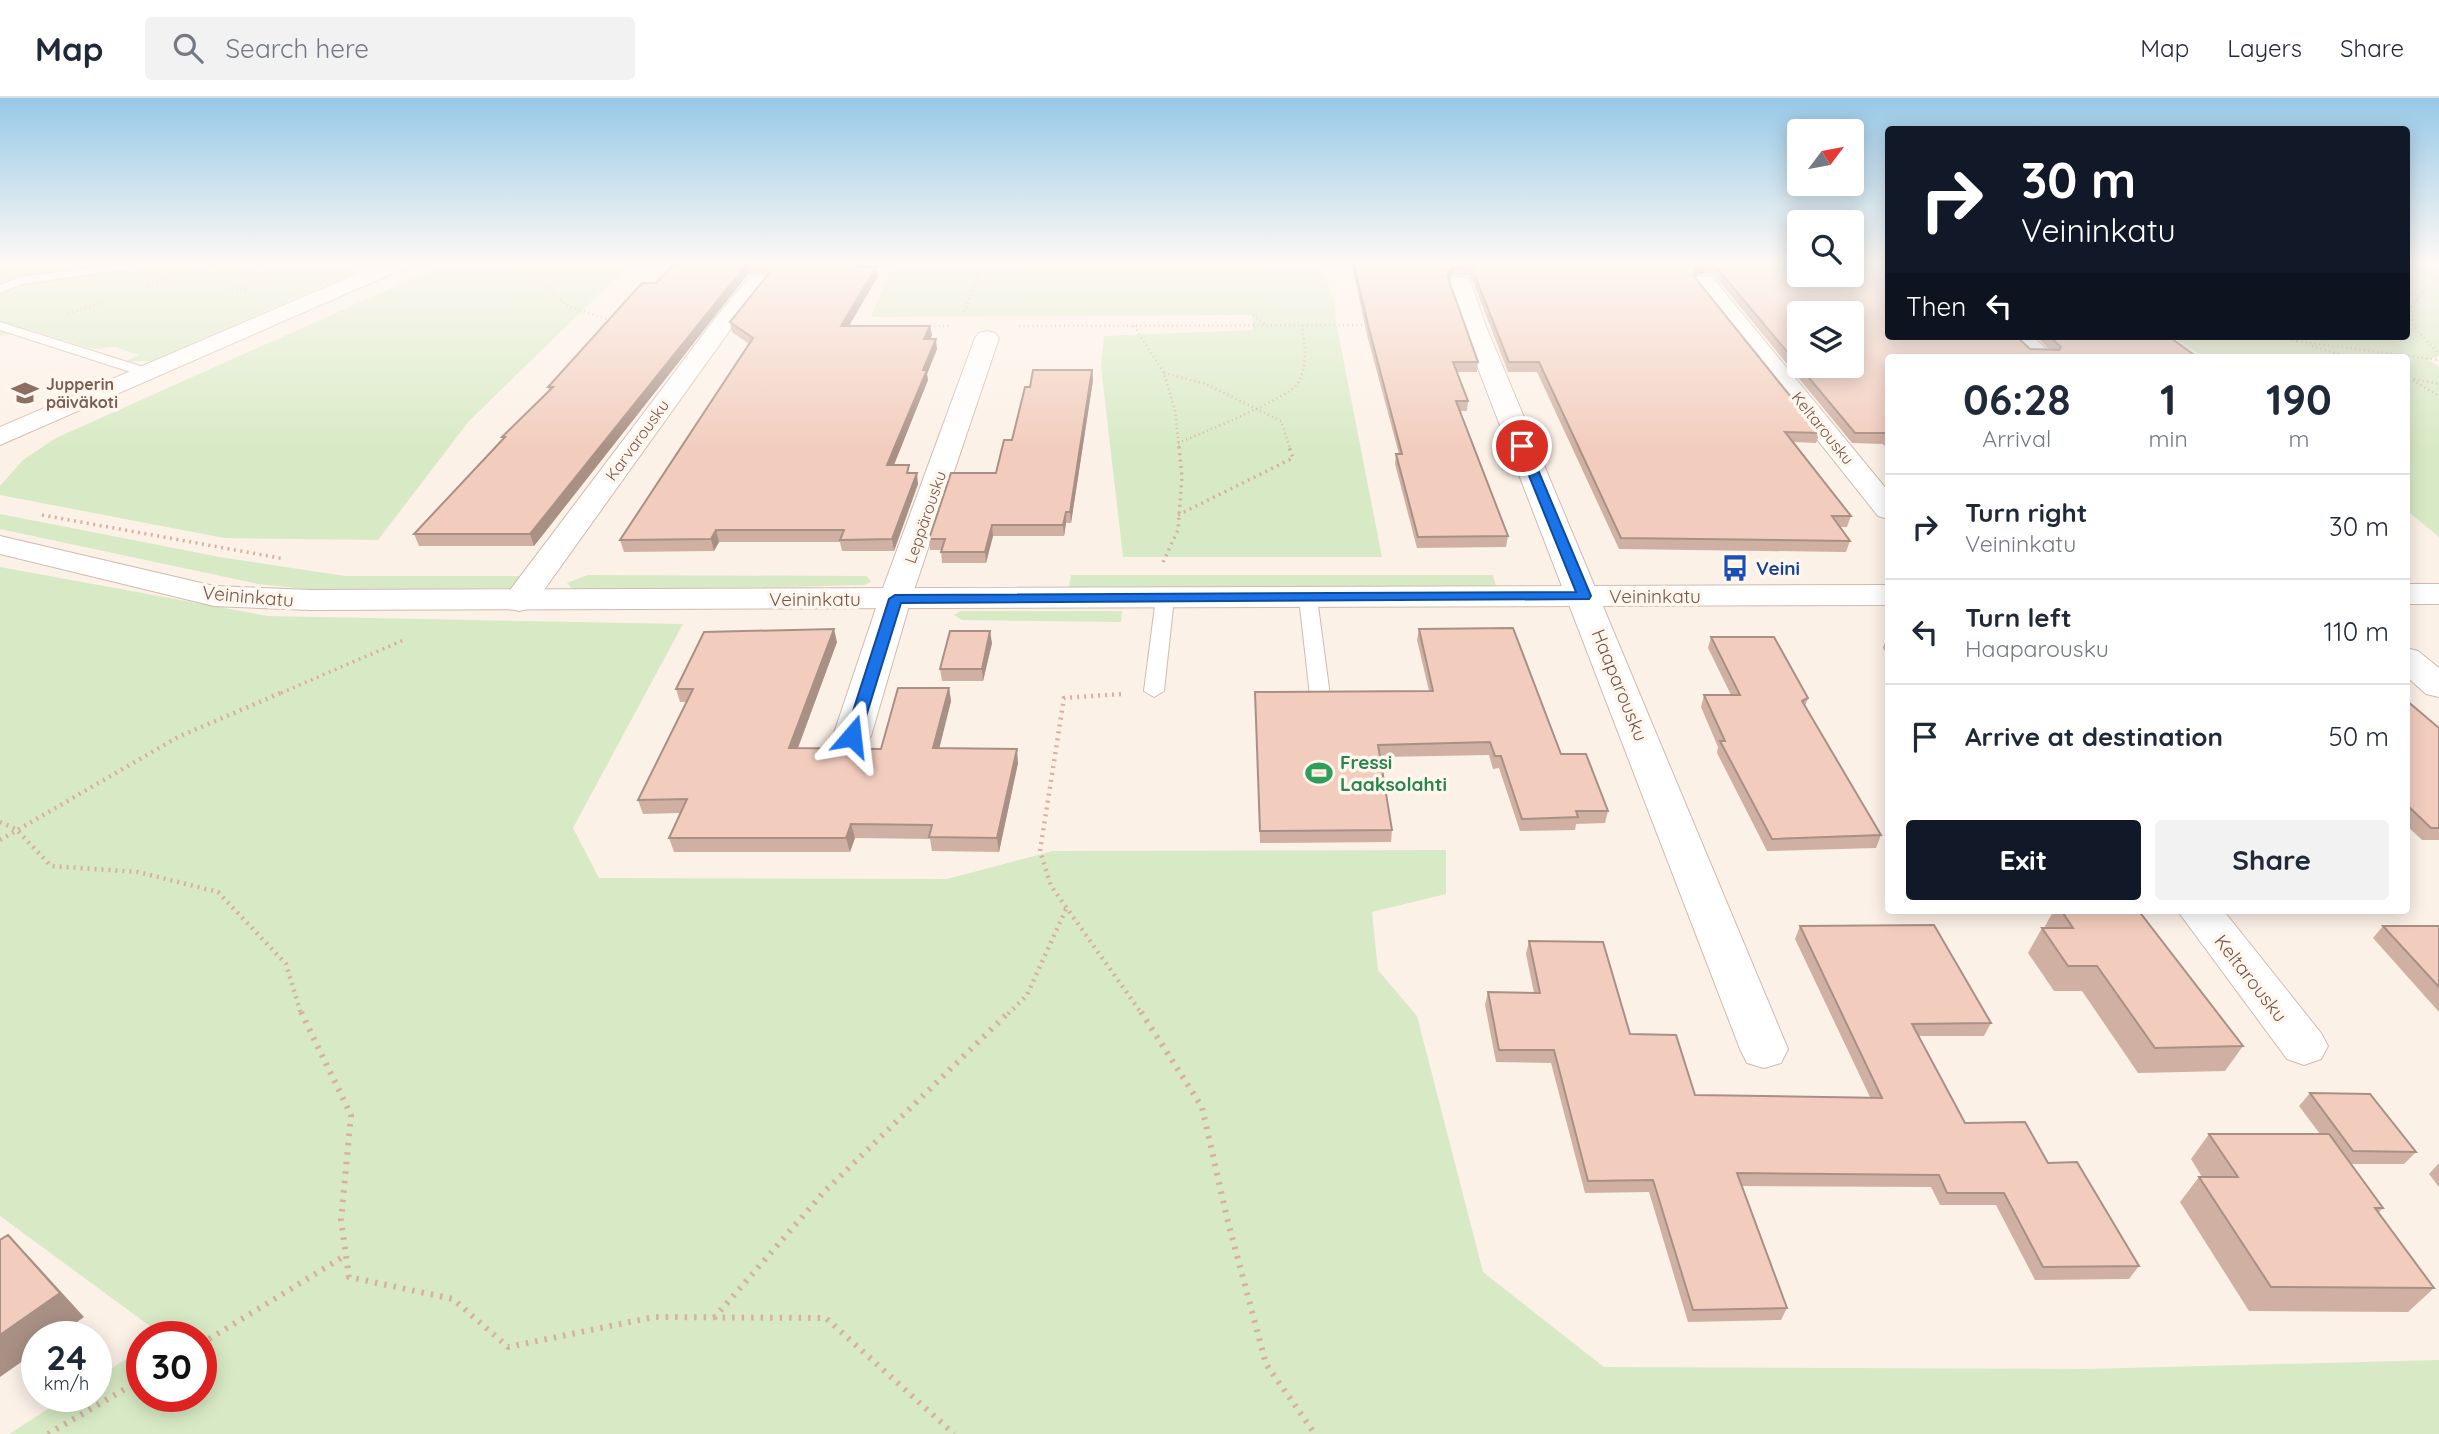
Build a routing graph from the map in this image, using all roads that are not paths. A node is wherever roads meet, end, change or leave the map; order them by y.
1 (262, 323) edge
2 (723, 323) edge
3 (1473, 323) edge
4 (1737, 323) edge
5 (0, 326) edge
6 (987, 338) dead end
7 (2023, 340) edge
8 (2039, 354) edge
9 (148, 373) junction
10 (0, 437) edge
11 (1885, 506) edge
12 (0, 545) edge
13 (1162, 583) junction
14 (2410, 594) edge
15 (2439, 594) edge
16 (1584, 596) junction
17 (1885, 596) edge
18 (1308, 598) junction
19 (895, 599) junction
20 (519, 601) junction
21 (2410, 661) edge
22 (2439, 686) edge
23 (1154, 691) road end
24 (1320, 696) edge
25 (852, 736) dead end
26 (2202, 914) edge
27 (2304, 1046) dead end
28 (1763, 1049) dead end

1 - 9 street
2 - 20 street, Karvarousku
3 - 16 street, Haaparousku
4 - 11 street, Keltarousku
5 - 9 lane
6 - 19 street, Leppärousku
7 - 8 street
9 - 10 street
12 - 20 street, Veininkatu
13 - 18 street, Veininkatu
13 - 19 street, Veininkatu
13 - 23 lane
14 - 15 street
16 - 17 street, Veininkatu
16 - 18 street, Veininkatu
16 - 28 street, Haaparousku
18 - 24 lane
19 - 20 street, Veininkatu
19 - 25 street, Leppärousku
21 - 22 street
26 - 27 street, Keltarousku

